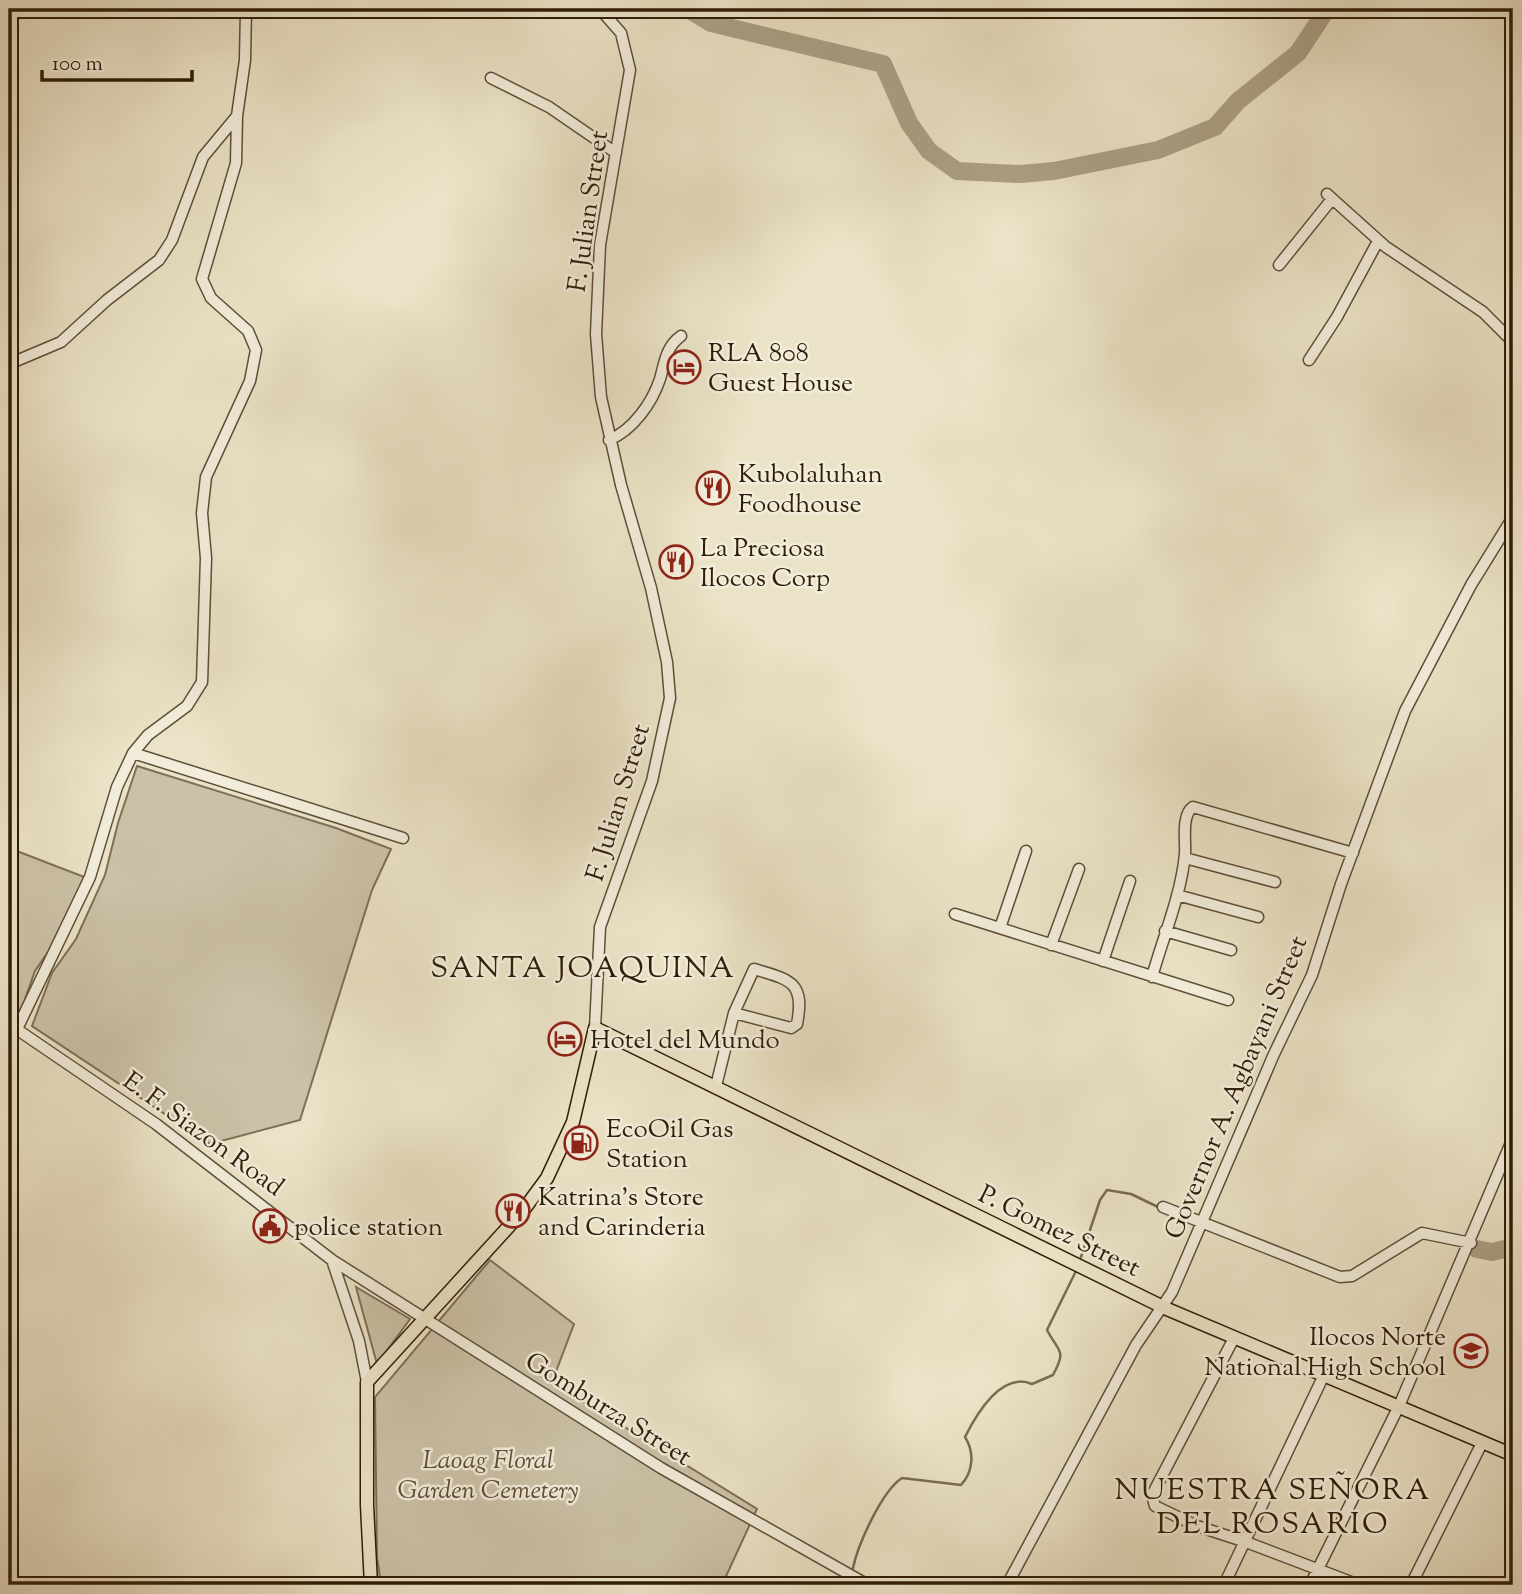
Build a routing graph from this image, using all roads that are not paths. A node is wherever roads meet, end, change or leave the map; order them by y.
1 (246, 9) edge
2 (600, 9) edge
3 (491, 78) dead end
4 (237, 116) junction
5 (616, 153) junction
6 (1378, 241) junction
7 (1279, 265) dead end
8 (681, 337) dead end
9 (1513, 342) edge
10 (1309, 360) dead end
11 (9, 364) edge
12 (609, 440) junction
13 (1513, 517) edge
14 (133, 753) junction
15 (403, 838) dead end
16 (1026, 851) dead end
17 (1353, 853) junction
18 (1185, 858) junction
19 (1079, 869) dead end
20 (1130, 881) dead end
21 (1275, 882) dead end
22 (1177, 895) junction
23 (955, 914) dead end
24 (1258, 917) dead end
25 (1000, 928) junction
26 (1165, 931) junction
27 (1051, 945) junction
28 (1231, 950) dead end
29 (1103, 961) junction
30 (1152, 977) junction
31 (1228, 1000) dead end
32 (734, 1013) junction
33 (13, 1026) edge
34 (595, 1028) junction
35 (716, 1086) junction
36 (1513, 1138) edge
37 (1163, 1207) dead end
38 (1202, 1223) junction
39 (1471, 1243) junction
40 (332, 1260) junction
41 (1164, 1307) junction
42 (423, 1318) junction
43 (1234, 1338) junction
44 (1323, 1377) junction
45 (367, 1382) junction
46 (1399, 1406) junction
47 (1482, 1443) junction
48 (1513, 1455) edge
49 (1247, 1542) junction
50 (1319, 1569) junction
51 (1513, 1577) edge
52 (372, 1585) edge
53 (868, 1585) edge
54 (1007, 1585) edge
55 (1224, 1585) edge
56 (1310, 1585) edge
57 (1359, 1585) edge
58 (1410, 1585) edge
59 (1510, 1585) edge

1 - 4 street
2 - 5 street, F. Julian Street
3 - 5 street
4 - 11 street
4 - 14 street
5 - 12 street, F. Julian Street
6 - 7 street
6 - 9 street
6 - 10 street
8 - 12 street
12 - 34 street, F. Julian Street
13 - 17 street, Governor A. Agbayani Street
14 - 15 street
14 - 33 street
16 - 25 street
17 - 18 street
17 - 38 street, Governor A. Agbayani Street
18 - 21 street
18 - 22 street
19 - 27 street
20 - 29 street
22 - 24 street
22 - 26 street
23 - 25 street
25 - 27 street
26 - 28 street
26 - 30 street
27 - 29 street
29 - 30 street
30 - 31 street
32 - 32 street
32 - 35 street
33 - 40 street, E. F. Siazon Road
34 - 35 main road, P. Gomez Street
34 - 42 main road, F. Julian Street
35 - 41 main road, P. Gomez Street
36 - 39 street
37 - 38 street
38 - 39 street
38 - 41 street, Governor A. Agbayani Street
39 - 46 street
40 - 42 street, Gomburza Street
40 - 45 street
41 - 43 main road, P. Gomez Street
41 - 54 street, Governor A. Agbayani Street
42 - 45 main road, F. Julian Street
42 - 53 street, Gomburza Street
43 - 44 main road, P. Gomez Street
43 - 49 street
44 - 46 main road, P. Gomez Street
44 - 49 street
45 - 52 main road
46 - 47 main road, P. Gomez Street
46 - 50 street
47 - 48 main road, P. Gomez Street
47 - 58 street
49 - 50 street
49 - 55 street
50 - 56 street
50 - 57 street
51 - 59 main road

